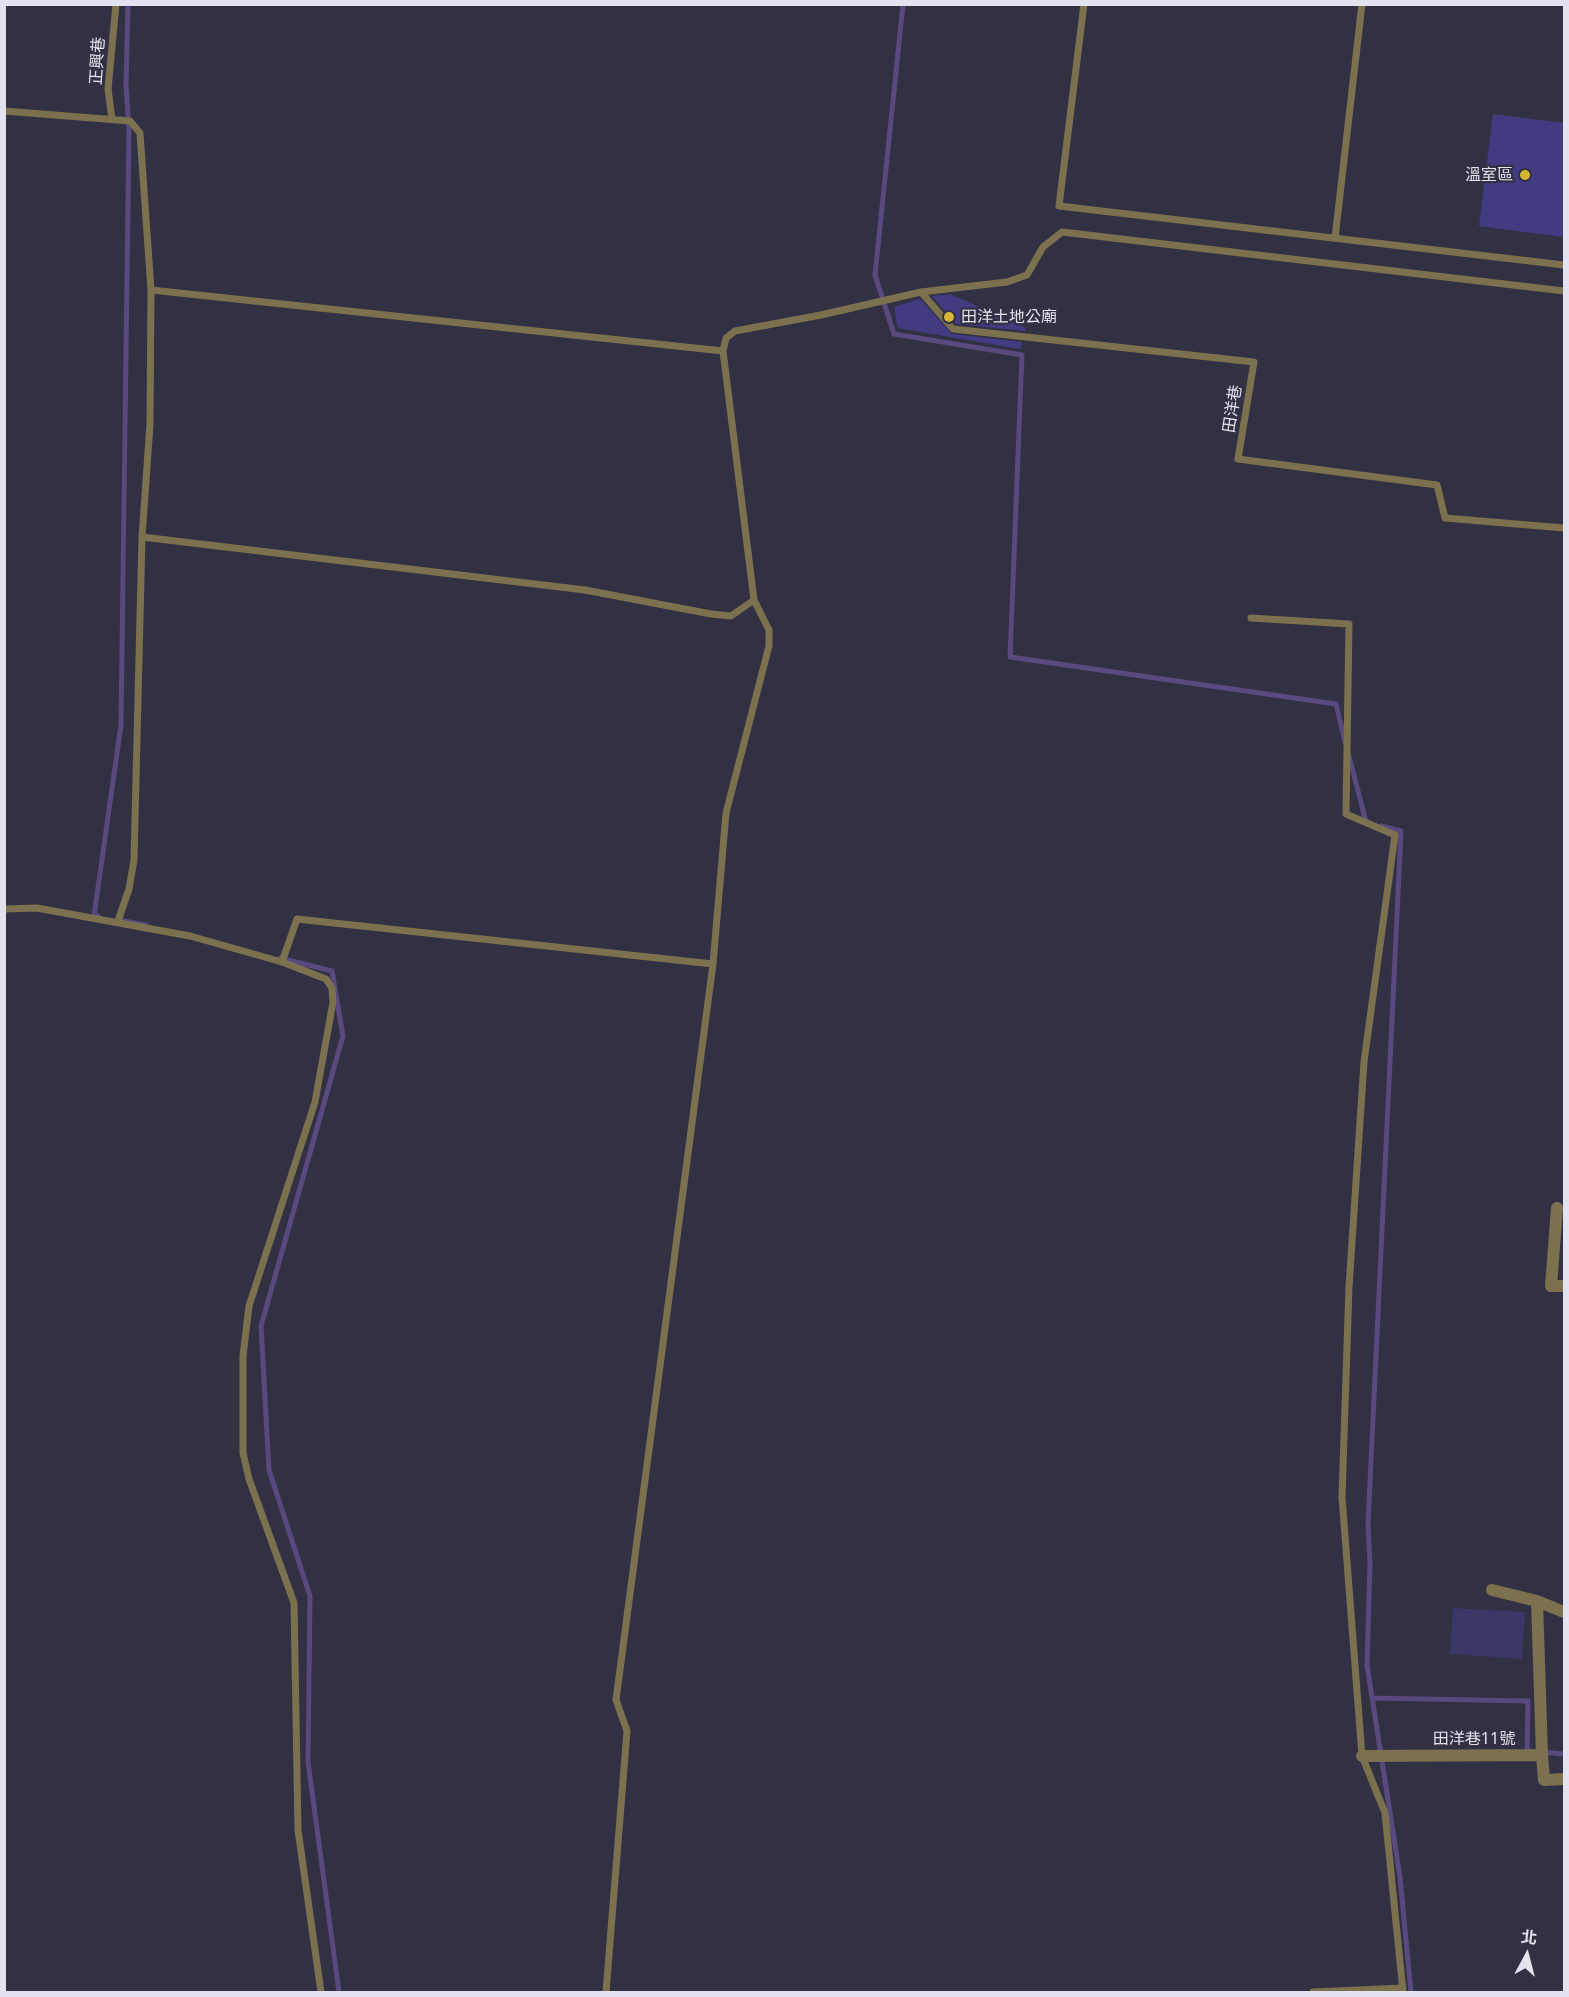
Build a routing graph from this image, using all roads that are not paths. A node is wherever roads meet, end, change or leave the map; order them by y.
1 (116, 4) edge
2 (1084, 4) edge
3 (1362, 4) edge
4 (4, 111) edge
5 (112, 119) junction
6 (1335, 238) junction
7 (1564, 265) edge
8 (152, 290) junction
9 (1564, 291) edge
10 (921, 292) junction
11 (723, 351) junction
12 (1564, 528) edge
13 (142, 537) junction
14 (754, 600) junction
15 (1251, 618) dead end
16 (4, 909) edge
17 (118, 921) junction
18 (282, 962) junction
19 (713, 964) junction
20 (1557, 1208) dead end
21 (1564, 1286) edge
22 (1492, 1590) dead end
23 (1537, 1601) junction
24 (1564, 1612) edge
25 (1542, 1755) junction
26 (1362, 1756) junction
27 (1564, 1779) edge
28 (1403, 1990) edge
29 (321, 1992) edge
30 (606, 1992) edge
31 (1313, 1992) edge

1 - 5 lane, 正興巷
2 - 6 lane
3 - 6 lane
4 - 5 lane
5 - 8 lane
6 - 7 lane
8 - 11 lane
8 - 13 lane
9 - 10 lane
10 - 11 lane
10 - 12 lane, 田洋巷
11 - 14 lane
13 - 14 lane
13 - 17 lane
14 - 19 lane
15 - 26 lane
16 - 17 lane
17 - 18 lane
18 - 19 lane
18 - 29 lane
19 - 30 lane
20 - 21 street
22 - 23 street
23 - 24 street
23 - 25 street
25 - 26 street, 田洋巷11號
25 - 27 street
26 - 28 lane
28 - 31 lane

